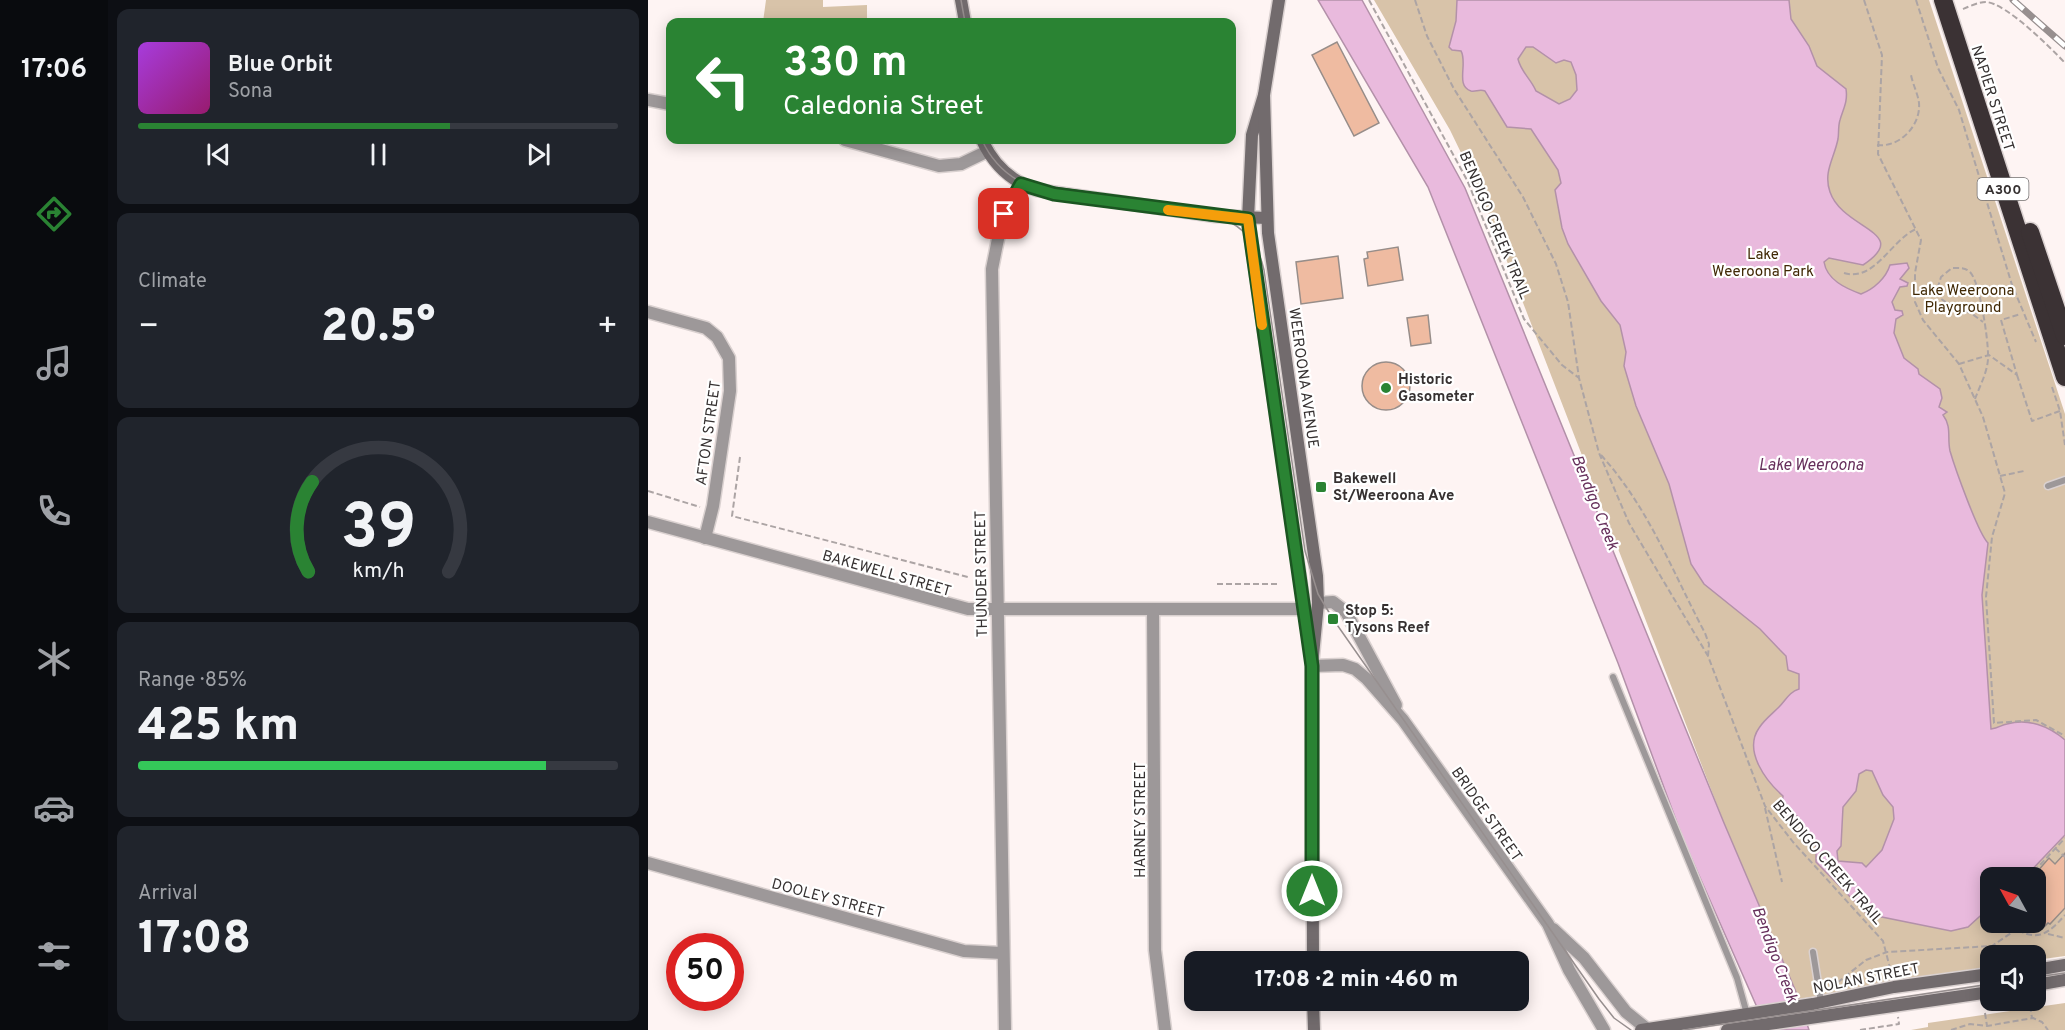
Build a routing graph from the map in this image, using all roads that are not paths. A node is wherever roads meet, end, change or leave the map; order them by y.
1 (961, 0) edge
2 (1280, 0) edge
3 (1949, 4) edge
4 (964, 18) edge
5 (1264, 95) junction
6 (648, 100) edge
7 (666, 103) edge
8 (859, 144) edge
9 (984, 144) edge
10 (988, 152) junction
11 (1021, 184) junction
12 (1267, 218) junction
13 (1248, 219) junction
14 (648, 312) edge
15 (2065, 336) edge
16 (2065, 377) edge
17 (2065, 480) edge
18 (2048, 486) dead end
19 (648, 522) edge
20 (705, 538) junction
21 (1318, 603) junction
22 (1304, 609) junction
23 (1153, 610) junction
24 (996, 611) junction
25 (1312, 666) junction
26 (1612, 677) dead end
27 (1402, 720) junction
28 (648, 863) edge
29 (1548, 924) junction
30 (1313, 951) edge
31 (1813, 951) dead end
32 (1002, 953) junction
33 (2065, 965) edge
34 (2046, 968) edge
35 (1980, 975) edge
36 (2065, 980) edge
37 (2046, 983) edge
38 (1980, 993) edge
39 (1822, 1009) junction
40 (1313, 1011) edge
41 (1754, 1022) edge
42 (1647, 1029) edge
43 (1005, 1030) edge
44 (1165, 1030) edge
45 (1314, 1030) edge
46 (1604, 1030) edge
47 (1641, 1030) edge
48 (1727, 1030) edge

1 - 4 main road
2 - 5 main road, WEEROONA AVENUE
3 - 15 highway, NAPIER STREET / A300
3 - 16 highway, NAPIER STREET / A300
5 - 12 main road, WEEROONA AVENUE
5 - 13 main road, WEEROONA AVENUE
6 - 7 street
8 - 10 street
9 - 10 main road
10 - 11 main road
11 - 13 main road
11 - 24 street, THUNDER STREET
12 - 13 main road
12 - 21 main road, WEEROONA AVENUE
13 - 22 main road, WEEROONA AVENUE
14 - 20 street, AFTON STREET
17 - 18 lane
19 - 20 street, BAKEWELL STREET
20 - 24 street, BAKEWELL STREET
21 - 22 main road
21 - 25 main road, WEEROONA AVENUE
21 - 27 street, BRIDGE STREET
22 - 23 street, BAKEWELL STREET
22 - 25 main road, WEEROONA AVENUE
23 - 24 street, BAKEWELL STREET
23 - 44 street, HARNEY STREET
24 - 32 street, THUNDER STREET
25 - 27 street, BRIDGE STREET
25 - 30 main road, WEEROONA AVENUE
26 - 41 lane
27 - 29 street, BRIDGE STREET
28 - 32 street, DOOLEY STREET
29 - 42 street, BRIDGE STREET
29 - 46 street, BRIDGE STREET
31 - 39 lane
32 - 43 street, THUNDER STREET
33 - 34 main road
35 - 39 main road, NOLAN STREET
36 - 37 main road
38 - 39 main road, NOLAN STREET
39 - 41 main road, NOLAN STREET
40 - 45 main road
41 - 42 main road, NOLAN STREET
41 - 48 main road, NOLAN STREET
42 - 47 main road, NOLAN STREET

